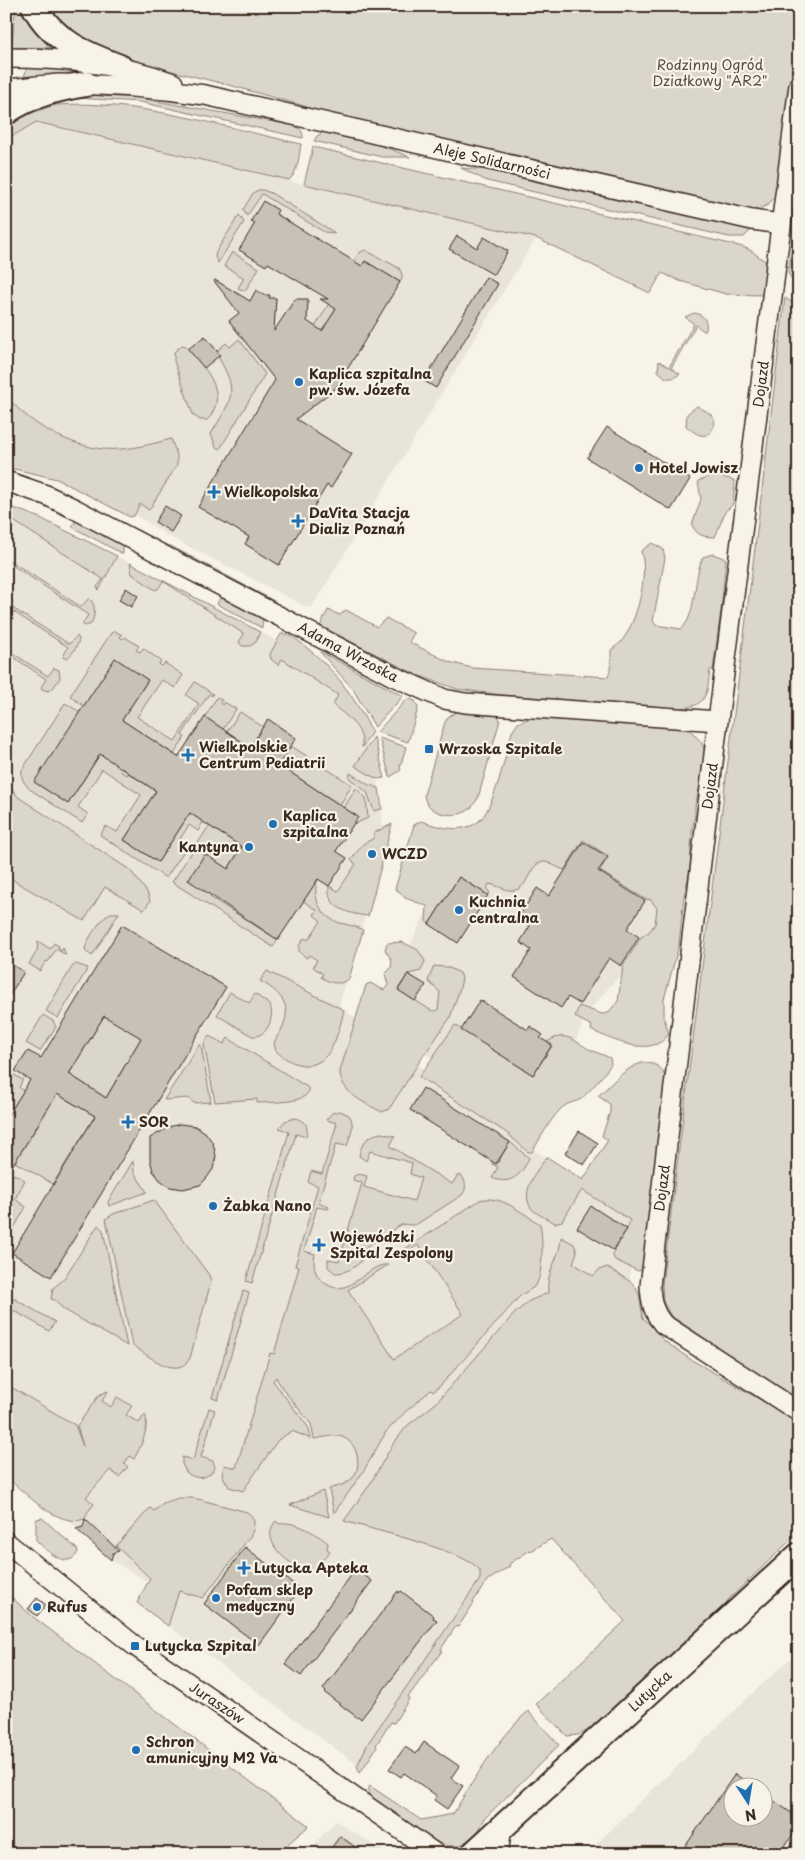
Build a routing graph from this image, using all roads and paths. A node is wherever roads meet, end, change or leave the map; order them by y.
1 (34, 6) edge
2 (6, 58) edge
3 (120, 67) junction
4 (86, 84) junction
5 (799, 85) edge
6 (6, 89) edge
7 (205, 95) junction
8 (6, 112) edge
9 (781, 224) junction
10 (6, 481) edge
11 (718, 721) junction
12 (799, 1412) edge
13 (6, 1542) edge
14 (799, 1555) edge
15 (502, 1827) junction
16 (436, 1854) edge
17 (472, 1854) edge
18 (498, 1854) edge

1 - 3 main road
2 - 3 street, Aleje Solidarności
3 - 7 street, Aleje Solidarności
4 - 6 street, Aleje Solidarności
4 - 7 street, Aleje Solidarności
4 - 8 main road
5 - 9 street, Dojazd
7 - 9 street, Aleje Solidarności
9 - 11 street, Dojazd
10 - 11 street, Adama Wrzoska
11 - 12 street, Dojazd
13 - 16 street, Juraszów
14 - 15 main road, Lutycka
15 - 17 main road, Lutycka
15 - 18 street

